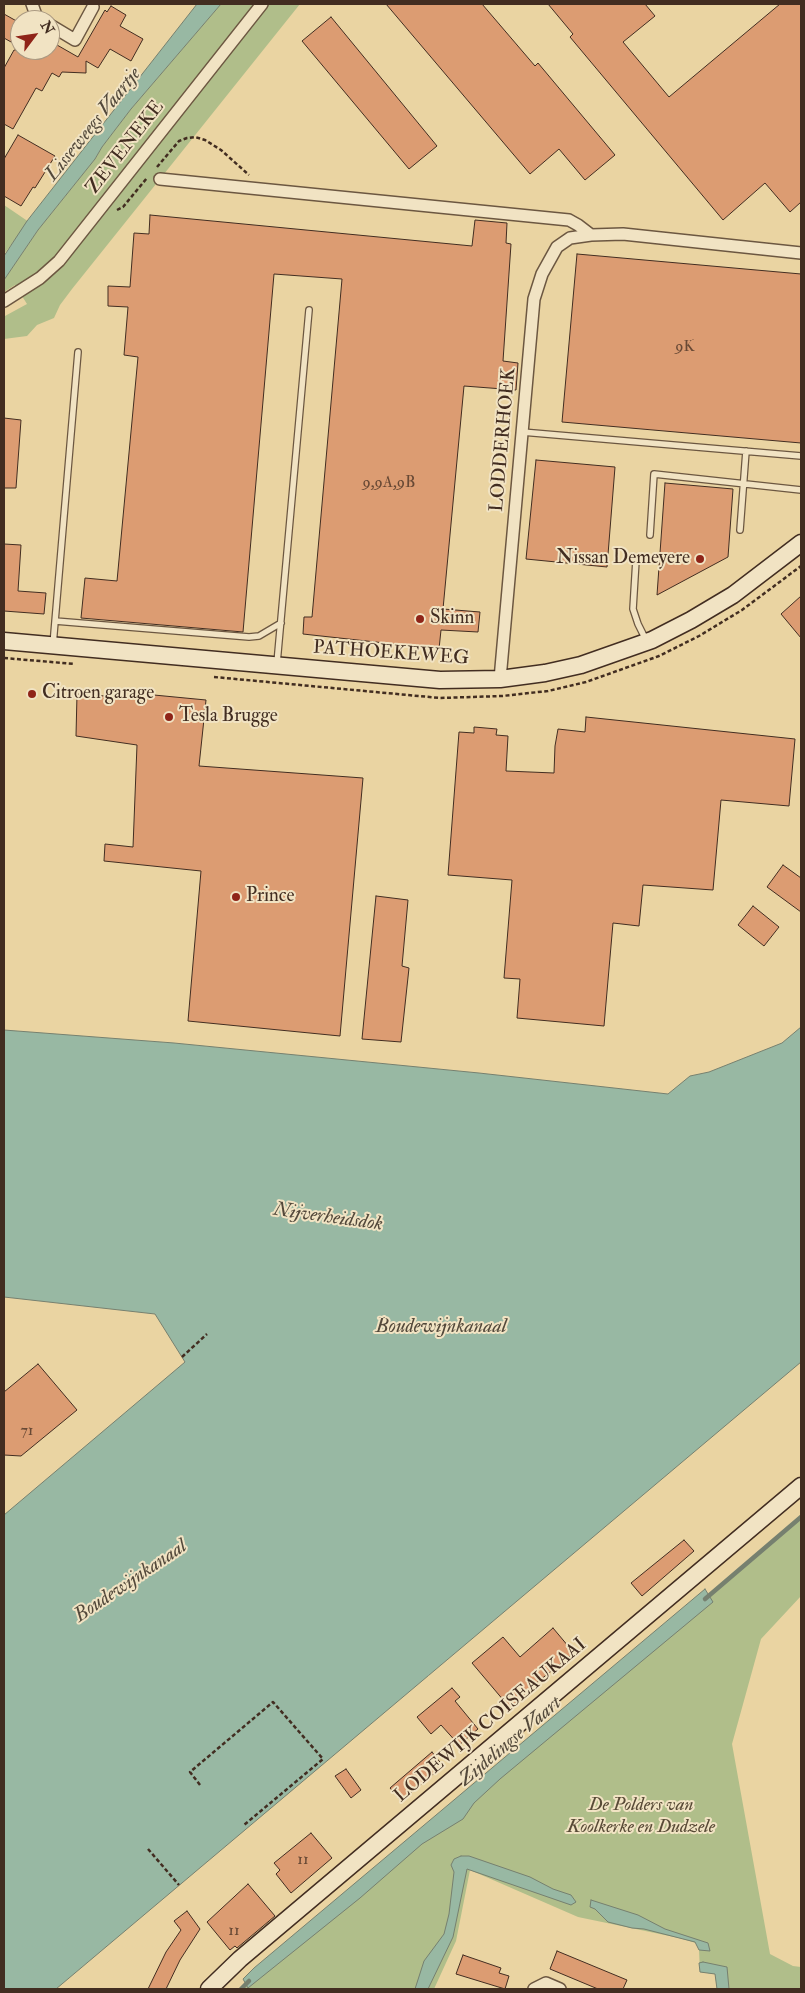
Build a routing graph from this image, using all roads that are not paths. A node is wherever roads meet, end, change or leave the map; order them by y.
1 (262, 4) edge
2 (93, 7) dead end
3 (60, 31) edge
4 (160, 179) dead end
5 (590, 235) junction
6 (801, 253) edge
7 (4, 301) edge
8 (309, 310) dead end
9 (78, 352) dead end
10 (522, 432) junction
11 (746, 452) junction
12 (801, 456) edge
13 (743, 484) junction
14 (801, 490) edge
15 (740, 530) dead end
16 (650, 536) dead end
17 (801, 543) edge
18 (636, 560) dead end
19 (55, 620) junction
20 (281, 623) junction
21 (4, 641) edge
22 (646, 642) junction
23 (53, 645) junction
24 (277, 665) junction
25 (500, 678) junction
26 (801, 1486) edge
27 (209, 1989) edge
28 (534, 1989) edge
29 (560, 1989) edge

1 - 7 street, ZEVENEKE
2 - 3 street
4 - 5 street
5 - 6 street, LODDERHOEK
5 - 10 street, LODDERHOEK
8 - 20 lane
9 - 19 lane
10 - 11 lane
10 - 25 street, LODDERHOEK
11 - 12 lane
11 - 13 lane
13 - 14 lane
13 - 15 lane
13 - 16 lane
17 - 22 main road, PATHOEKEWEG
18 - 22 lane
19 - 20 lane
19 - 23 lane
20 - 24 lane
21 - 23 main road, PATHOEKEWEG
22 - 25 main road, PATHOEKEWEG
23 - 24 main road, PATHOEKEWEG
24 - 25 main road, PATHOEKEWEG
26 - 27 main road, LODEWIJK COISEAUKAAI
28 - 29 street

